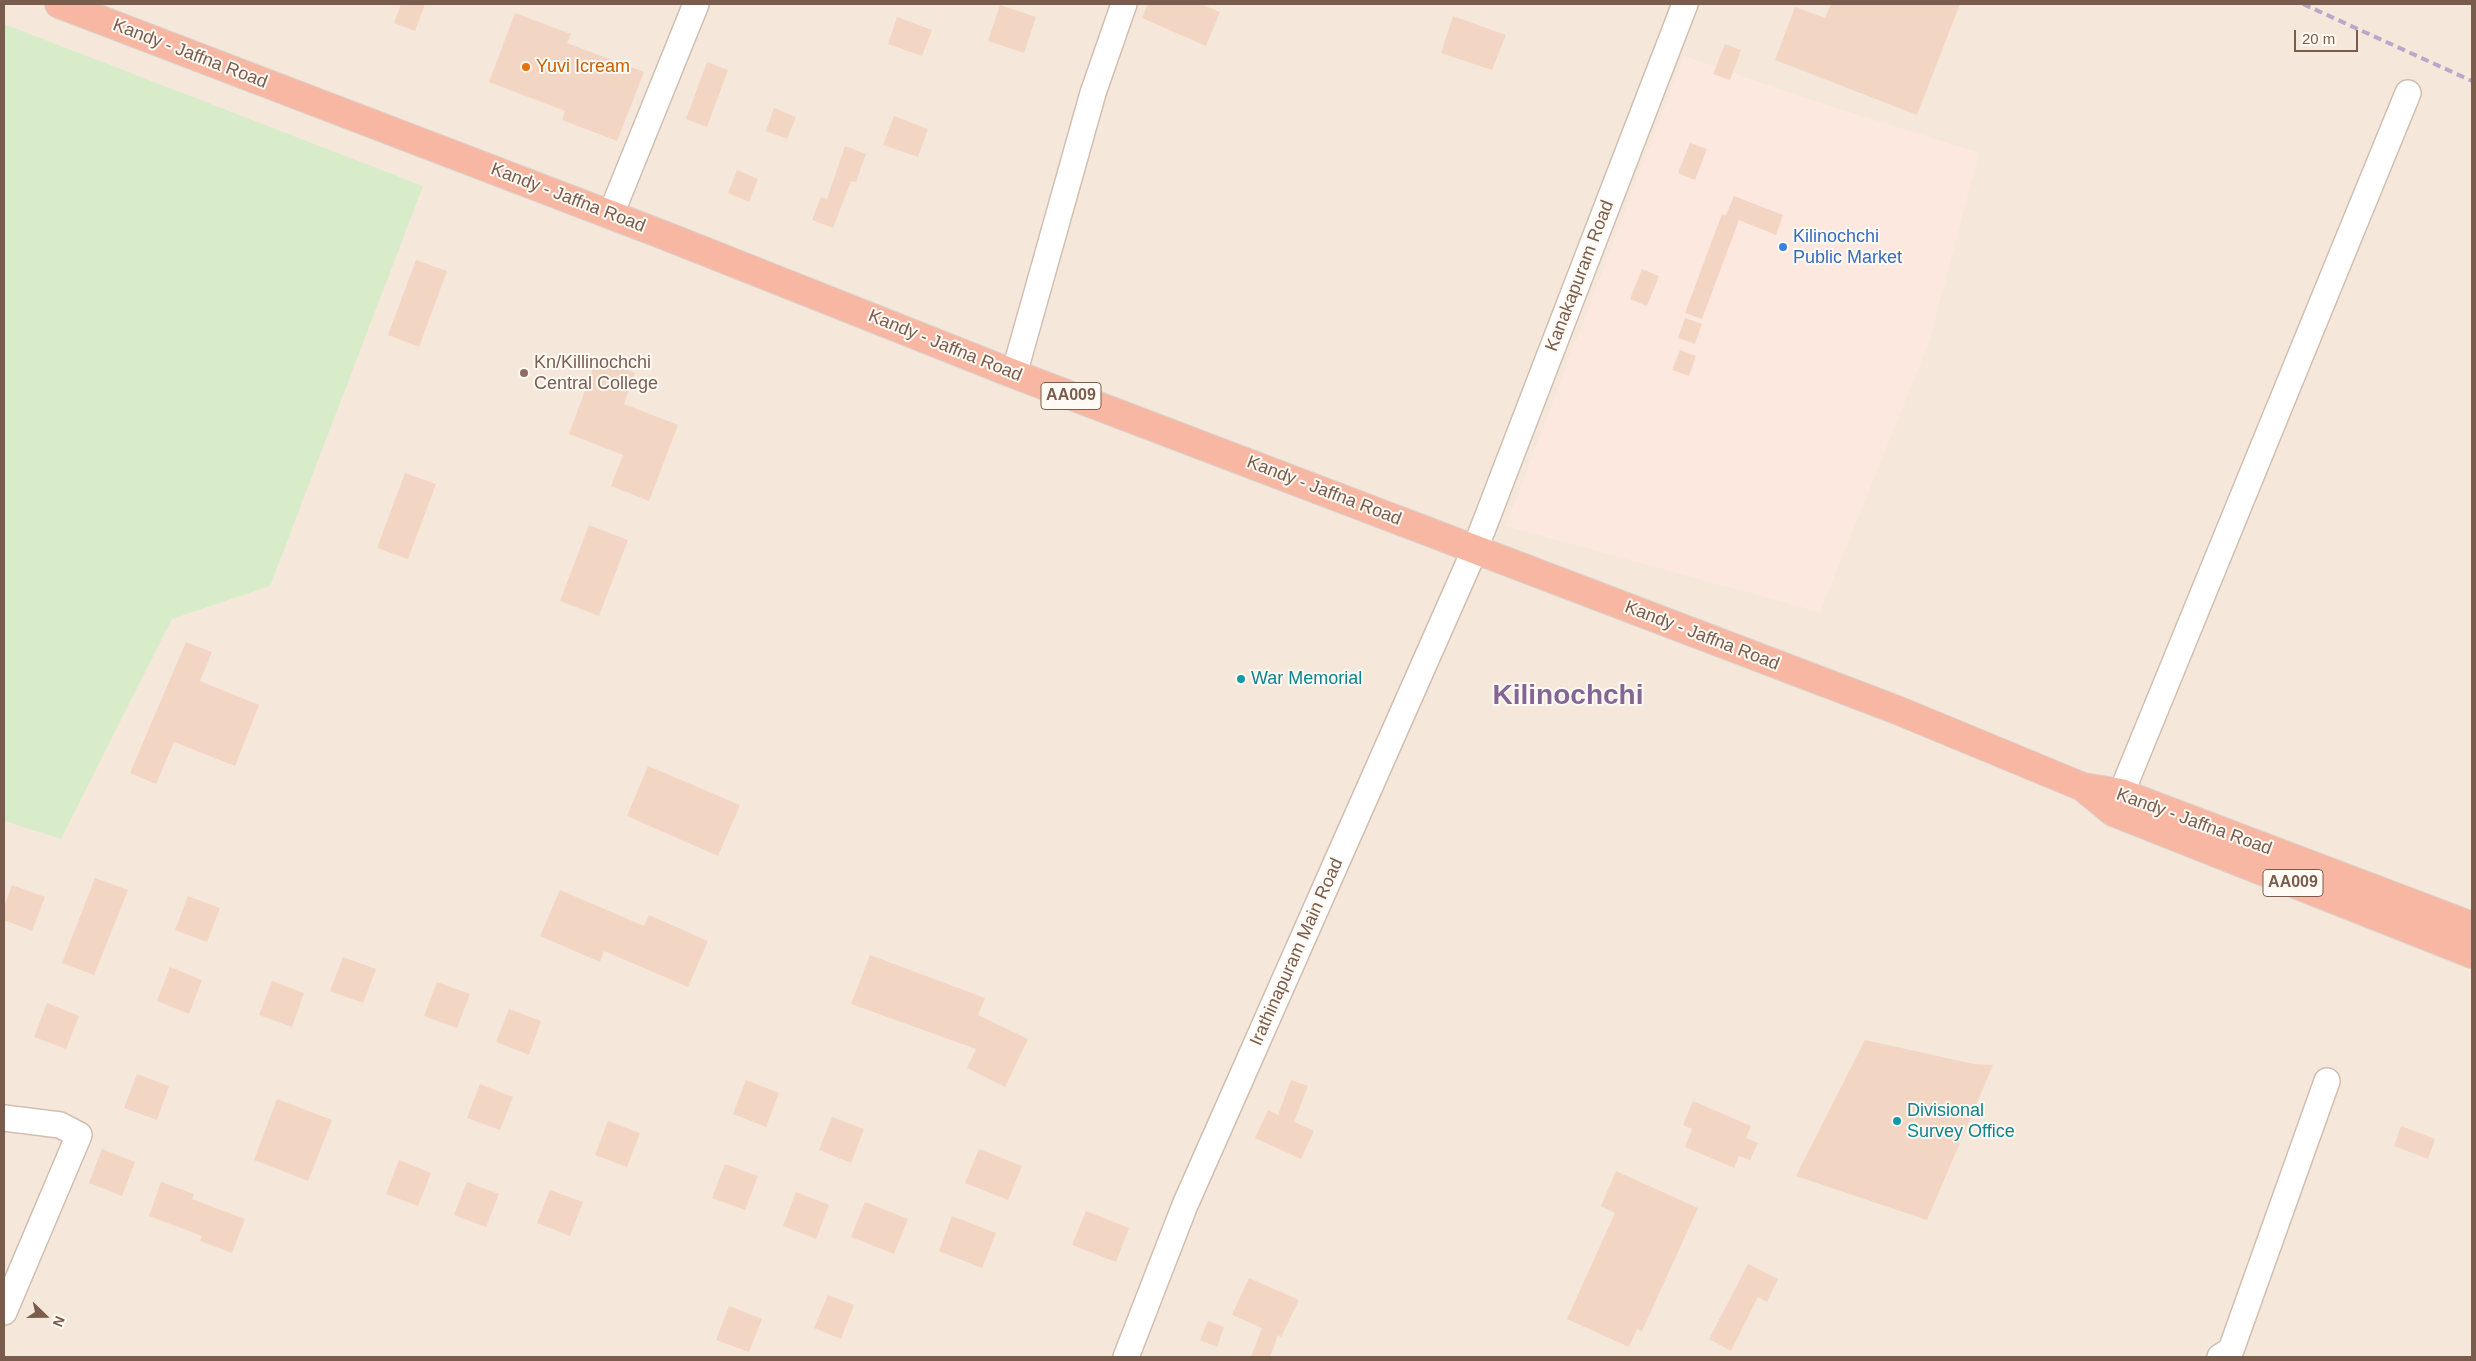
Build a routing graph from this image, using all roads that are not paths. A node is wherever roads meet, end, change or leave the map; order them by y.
1 (59, 4) edge
2 (696, 4) edge
3 (1124, 4) edge
4 (1685, 4) edge
5 (2408, 93) dead end
6 (611, 214) junction
7 (1014, 374) junction
8 (1475, 549) junction
9 (2117, 802) junction
10 (2472, 926) edge
11 (2472, 954) edge
12 (2327, 1081) dead end
13 (4, 1118) edge
14 (4, 1312) edge
15 (1126, 1357) edge
16 (2220, 1357) edge

1 - 6 highway, Kandy - Jaffna Road / AA009
2 - 6 street
3 - 7 street
4 - 8 street, Kanakapuram Road
5 - 9 street
6 - 7 highway, Kandy - Jaffna Road / AA009
7 - 8 highway, Kandy - Jaffna Road / AA009
8 - 9 highway, Kandy - Jaffna Road / AA009
8 - 15 street, Irathinapuram Main Road
9 - 10 highway, Kandy - Jaffna Road / AA009
9 - 11 highway, Kandy - Jaffna Road / AA009
12 - 16 street
13 - 14 street

